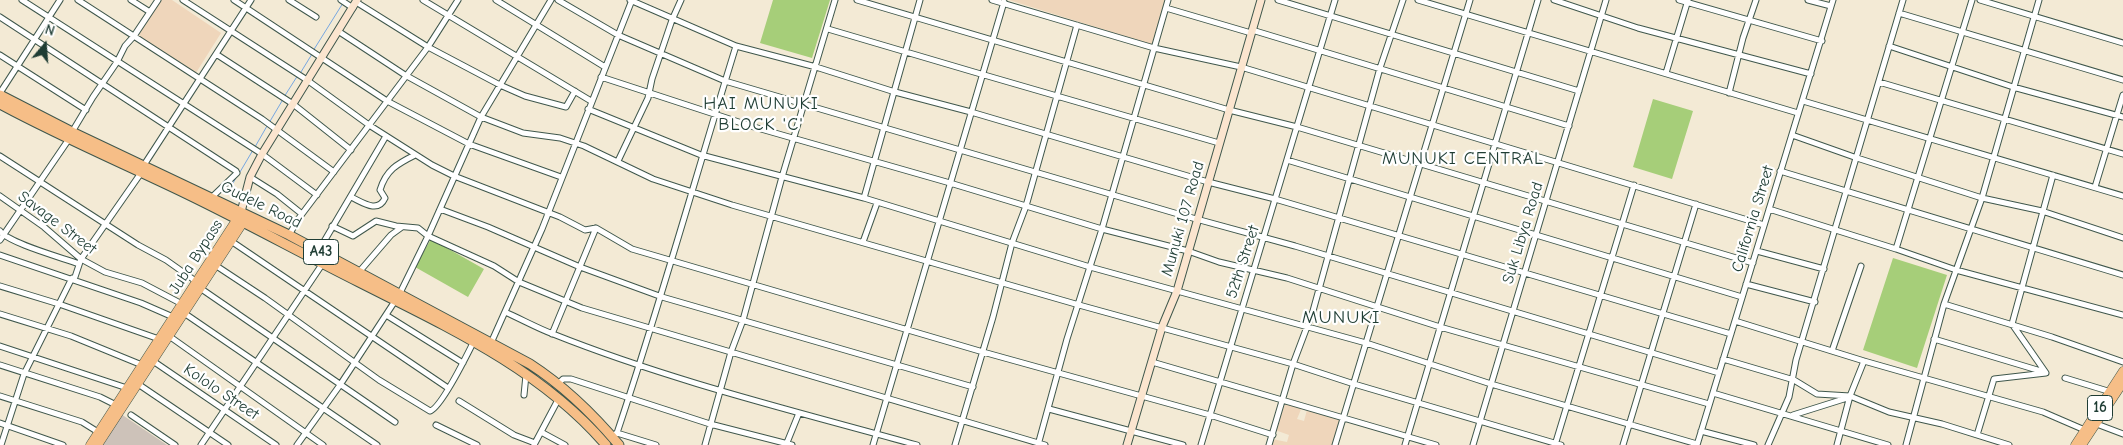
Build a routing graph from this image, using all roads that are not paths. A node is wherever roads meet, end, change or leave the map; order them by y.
1 (22, 0) edge
2 (60, 0) edge
3 (78, 0) edge
4 (131, 0) edge
5 (158, 0) edge
6 (183, 0) edge
7 (234, 0) edge
8 (251, 0) edge
9 (289, 0) edge
10 (341, 0) edge
11 (423, 0) edge
12 (458, 0) edge
13 (496, 0) edge
14 (551, 0) edge
15 (558, 0) edge
16 (631, 0) edge
17 (682, 0) edge
18 (835, 0) edge
19 (857, 0) edge
20 (920, 0) edge
21 (992, 0) edge
22 (1168, 0) edge
23 (1261, 0) edge
24 (1278, 0) edge
25 (1335, 0) edge
26 (1403, 0) edge
27 (1418, 0) edge
28 (1470, 0) edge
29 (1538, 0) edge
30 (1554, 0) edge
31 (1606, 0) edge
32 (1679, 0) edge
33 (1756, 0) edge
34 (1808, 0) edge
35 (1833, 0) edge
36 (1903, 0) edge
37 (1972, 0) edge
38 (1980, 0) edge
39 (2039, 0) edge
40 (1687, 1) edge
41 (1004, 2) edge
42 (355, 3) edge
43 (1831, 6) junction
44 (246, 8) junction
45 (1166, 8) junction
46 (150, 12) junction
47 (1898, 13) junction
48 (1466, 14) junction
49 (448, 15) junction
50 (1330, 16) junction
51 (1601, 16) junction
52 (0, 17) edge
53 (48, 17) junction
54 (316, 17) dead end
55 (916, 17) junction
56 (2034, 17) junction
57 (672, 20) junction
58 (1750, 21) junction
59 (535, 24) junction
60 (1077, 25) junction
61 (828, 29) junction
62 (231, 31) junction
63 (338, 31) junction
64 (1252, 32) junction
65 (1962, 32) junction
66 (1529, 33) junction
67 (1391, 34) junction
68 (618, 35) junction
69 (134, 36) junction
70 (1676, 38) junction
71 (35, 40) junction
72 (992, 40) junction
73 (1822, 41) junction
74 (2123, 43) edge
75 (736, 46) junction
76 (1889, 46) junction
77 (428, 47) junction
78 (1154, 48) junction
79 (1319, 49) junction
80 (1591, 51) junction
81 (2024, 51) junction
82 (906, 52) junction
83 (216, 54) junction
84 (1454, 54) junction
85 (0, 55) edge
86 (661, 55) junction
87 (516, 56) junction
88 (1738, 56) junction
89 (322, 57) junction
90 (1066, 61) junction
91 (117, 62) junction
92 (16, 66) junction
93 (605, 67) junction
94 (816, 67) junction
95 (1241, 67) junction
96 (1951, 67) junction
97 (1380, 68) junction
98 (1517, 72) junction
99 (1666, 73) junction
100 (1811, 74) junction
101 (406, 75) junction
102 (982, 75) junction
103 (601, 77) junction
104 (200, 79) junction
105 (307, 80) junction
106 (2123, 80) edge
107 (725, 81) junction
108 (1880, 82) junction
109 (1144, 84) junction
110 (102, 85) junction
111 (500, 85) junction
112 (1308, 87) junction
113 (2014, 87) junction
114 (1444, 88) junction
115 (575, 91) junction
116 (1579, 91) junction
117 (650, 92) junction
118 (894, 92) junction
119 (1729, 92) junction
120 (0, 94) edge
121 (1057, 95) junction
122 (2123, 95) edge
123 (1941, 100) junction
124 (387, 101) junction
125 (591, 101) junction
126 (1803, 101) junction
127 (184, 103) junction
128 (0, 104) edge
129 (293, 104) junction
130 (804, 105) junction
131 (1370, 105) junction
132 (1507, 107) junction
133 (588, 109) junction
134 (86, 110) junction
135 (1229, 110) junction
136 (971, 112) junction
137 (1798, 113) junction
138 (715, 114) junction
139 (481, 116) junction
140 (2120, 116) edge
141 (1133, 118) junction
142 (1868, 120) junction
143 (2004, 120) junction
144 (1432, 124) junction
145 (368, 125) junction
146 (169, 126) junction
147 (1568, 126) junction
148 (634, 127) junction
149 (1297, 127) junction
150 (884, 128) junction
151 (277, 129) junction
152 (1047, 134) junction
153 (71, 135) junction
154 (1792, 135) junction
155 (386, 136) junction
156 (793, 138) junction
157 (1930, 138) junction
158 (575, 143) junction
159 (1219, 143) junction
160 (468, 144) junction
161 (1496, 144) junction
162 (1360, 145) junction
163 (351, 150) junction
164 (960, 150) junction
165 (2107, 150) junction
166 (262, 154) junction
167 (2123, 154) edge
168 (415, 155) junction
169 (701, 155) junction
170 (0, 156) edge
171 (1123, 156) junction
172 (1856, 158) junction
173 (1993, 158) junction
174 (1287, 160) junction
175 (618, 161) junction
176 (873, 162) junction
177 (1558, 162) junction
178 (1421, 164) junction
179 (143, 169) junction
180 (334, 172) junction
181 (1036, 172) junction
182 (1780, 172) junction
183 (2053, 175) junction
184 (454, 176) junction
185 (561, 177) junction
186 (782, 177) junction
187 (250, 178) junction
188 (1918, 178) junction
189 (1349, 179) junction
190 (40, 182) junction
191 (1208, 182) junction
192 (1484, 182) junction
193 (950, 183) junction
194 (1634, 186) junction
195 (2095, 188) junction
196 (692, 190) junction
197 (1846, 192) junction
198 (1112, 194) junction
199 (317, 195) junction
200 (0, 196) edge
201 (351, 196) junction
202 (2123, 196) edge
203 (211, 198) junction
204 (864, 198) junction
205 (1410, 198) junction
206 (1982, 198) junction
207 (1275, 199) junction
208 (1546, 201) junction
209 (877, 202) junction
210 (1696, 204) junction
211 (1026, 206) junction
212 (440, 209) junction
213 (1769, 209) junction
214 (21, 210) junction
215 (1908, 210) junction
216 (2042, 212) junction
217 (547, 213) junction
218 (302, 214) junction
219 (772, 216) junction
220 (1474, 216) junction
221 (240, 218) junction
222 (1197, 218) junction
223 (1337, 218) junction
224 (939, 220) junction
225 (105, 223) junction
226 (1622, 223) junction
227 (1764, 225) junction
228 (332, 226) junction
229 (402, 227) junction
230 (596, 228) junction
231 (1102, 229) junction
232 (1835, 229) junction
233 (1971, 229) junction
234 (289, 235) junction
235 (1399, 235) junction
236 (1536, 235) junction
237 (1, 236) edge
238 (428, 236) junction
239 (1264, 237) junction
240 (2123, 238) edge
241 (231, 241) junction
242 (864, 242) junction
243 (1684, 242) junction
244 (1012, 243) junction
245 (534, 246) junction
246 (2033, 247) junction
247 (1896, 249) junction
248 (319, 250) junction
249 (1188, 251) junction
250 (1757, 251) junction
251 (0, 255) edge
252 (1462, 255) junction
253 (1327, 256) junction
254 (1612, 257) junction
255 (671, 260) junction
256 (928, 260) junction
257 (80, 262) junction
258 (323, 263) junction
259 (1753, 263) junction
260 (215, 265) junction
261 (1861, 266) dead end
262 (580, 267) junction
263 (1090, 267) junction
264 (1824, 269) junction
265 (1956, 270) junction
266 (1254, 271) junction
267 (360, 272) junction
268 (1524, 273) junction
269 (1387, 274) junction
270 (2123, 275) edge
271 (1674, 276) junction
272 (72, 278) junction
273 (519, 282) junction
274 (1001, 282) junction
275 (751, 284) junction
276 (1746, 284) junction
277 (198, 285) junction
278 (0, 286) edge
279 (2022, 288) junction
280 (304, 291) junction
281 (1176, 291) junction
282 (1450, 293) junction
283 (1600, 294) junction
284 (662, 296) junction
285 (397, 297) junction
286 (1742, 297) junction
287 (565, 301) junction
288 (1815, 302) junction
289 (59, 304) junction
290 (182, 304) junction
291 (1944, 304) junction
292 (1079, 305) junction
293 (1241, 308) junction
294 (1377, 308) junction
295 (1513, 311) junction
296 (505, 312) junction
297 (184, 313) junction
298 (1663, 313) junction
299 (0, 314) edge
300 (289, 314) junction
301 (386, 315) junction
302 (2123, 315) edge
303 (173, 317) junction
304 (743, 320) junction
305 (1735, 321) junction
306 (2012, 324) junction
307 (1162, 327) junction
308 (1306, 327) junction
309 (1440, 327) junction
310 (45, 329) junction
311 (907, 329) junction
312 (651, 330) junction
313 (1588, 333) junction
314 (552, 334) junction
315 (1731, 334) junction
316 (169, 336) junction
317 (372, 337) junction
318 (273, 338) junction
319 (158, 339) junction
320 (1934, 339) junction
321 (1802, 342) junction
322 (473, 343) junction
323 (1366, 343) junction
324 (1503, 345) junction
325 (0, 346) edge
326 (1231, 346) junction
327 (494, 348) junction
328 (1832, 351) junction
329 (731, 352) junction
330 (983, 352) junction
331 (1652, 352) junction
332 (32, 355) junction
333 (1724, 359) junction
334 (153, 361) junction
335 (354, 361) junction
336 (1864, 361) junction
337 (256, 362) junction
338 (1152, 362) junction
339 (2123, 362) edge
340 (463, 364) junction
341 (639, 364) junction
342 (897, 364) junction
343 (1294, 364) junction
344 (1430, 364) junction
345 (0, 365) edge
346 (142, 365) junction
347 (1578, 366) junction
348 (2123, 371) edge
349 (1058, 372) junction
350 (1719, 373) junction
351 (2046, 373) junction
352 (24, 374) junction
353 (526, 375) junction
354 (1923, 378) junction
355 (2065, 378) dead end
356 (1794, 380) junction
357 (1220, 382) junction
358 (2123, 383) edge
359 (138, 384) junction
360 (340, 384) junction
361 (558, 384) junction
362 (1354, 384) junction
363 (1492, 384) junction
364 (240, 386) junction
365 (973, 386) junction
366 (1641, 386) junction
367 (127, 388) junction
368 (448, 388) junction
369 (720, 389) junction
370 (1713, 393) junction
371 (2117, 394) edge
372 (524, 395) dead end
373 (0, 396) edge
374 (1850, 396) junction
375 (629, 397) junction
376 (1142, 397) junction
377 (1989, 397) junction
378 (560, 398) junction
379 (886, 399) junction
380 (16, 401) junction
381 (458, 402) dead end
382 (1283, 402) junction
383 (1418, 402) junction
384 (1709, 404) junction
385 (116, 406) junction
386 (1567, 406) junction
387 (323, 407) junction
388 (225, 409) junction
389 (1049, 409) junction
390 (799, 413) junction
391 (1782, 414) junction
392 (1210, 415) junction
393 (130, 416) dead end
394 (1791, 416) junction
395 (1914, 416) junction
396 (1344, 417) junction
397 (963, 420) junction
398 (1480, 421) junction
399 (395, 422) dead end
400 (0, 423) edge
401 (2094, 423) junction
402 (710, 424) junction
403 (1629, 424) junction
404 (7, 425) junction
405 (436, 425) dead end
406 (1701, 431) junction
407 (1840, 431) junction
408 (2088, 431) junction
409 (98, 432) junction
410 (210, 432) junction
411 (305, 432) junction
412 (541, 432) junction
413 (1131, 432) junction
414 (876, 434) junction
415 (1273, 434) junction
416 (2123, 434) edge
417 (614, 435) junction
418 (1407, 435) junction
419 (1977, 435) junction
420 (535, 444) edge
421 (786, 444) edge
422 (1038, 444) edge
423 (1557, 444) edge
424 (1697, 444) edge
425 (1, 445) edge
426 (64, 445) edge
427 (90, 445) edge
428 (98, 445) edge
429 (175, 445) edge
430 (201, 445) edge
431 (228, 445) edge
432 (276, 445) edge
433 (297, 445) edge
434 (323, 445) edge
435 (377, 445) edge
436 (476, 445) edge
437 (565, 445) edge
438 (606, 445) edge
439 (619, 445) edge
440 (656, 445) edge
441 (705, 445) edge
442 (792, 445) edge
443 (873, 445) edge
444 (917, 445) edge
445 (955, 445) edge
446 (1045, 445) edge
447 (1127, 445) edge
448 (1183, 445) edge
449 (1201, 445) edge
450 (1270, 445) edge
451 (1335, 445) edge
452 (1404, 445) edge
453 (1436, 445) edge
454 (1473, 445) edge
455 (1623, 445) edge
456 (1754, 445) edge
457 (1768, 445) edge
458 (1836, 445) edge
459 (1888, 445) edge
460 (1906, 445) edge
461 (2009, 445) edge
462 (2075, 445) edge
463 (2082, 445) edge

1 - 53 street
2 - 53 street
3 - 69 street
4 - 46 street
5 - 46 street
6 - 62 street
7 - 44 street
8 - 44 street
9 - 54 street
10 - 42 street
11 - 49 street
12 - 49 street
13 - 59 street
14 - 59 street
15 - 68 street
16 - 57 street
16 - 68 street
17 - 57 street
18 - 61 street
19 - 55 street
20 - 55 street
21 - 41 street
22 - 45 street
23 - 64 street, Munuki 107 Road
24 - 50 street
25 - 50 street, 52th Street
26 - 67 street
27 - 48 street
28 - 48 street
29 - 66 street
30 - 51 street
31 - 51 street, Suk Libya Road
32 - 40 street
33 - 58 street
34 - 43 street
35 - 43 street, California Street
36 - 47 street
37 - 65 street
38 - 56 street
39 - 56 street
40 - 58 street
40 - 70 street
41 - 60 street
41 - 72 street
42 - 63 street, Juba Bypass
42 - 77 street
43 - 73 street, California Street
44 - 62 street
44 - 89 street
45 - 64 street
45 - 78 street
46 - 69 street
47 - 65 street
47 - 76 street
48 - 66 street
48 - 84 street
49 - 77 street
49 - 87 street
50 - 67 street
50 - 79 street, 52th Street
51 - 70 street
51 - 80 street, Suk Libya Road
52 - 71 street
53 - 71 street
53 - 91 street
55 - 72 street
55 - 82 street
56 - 74 street
56 - 81 street
57 - 75 street
57 - 86 street
58 - 73 street
58 - 88 street
59 - 87 street
59 - 93 street
60 - 78 street
60 - 90 street
61 - 82 street
61 - 94 street
62 - 83 street
62 - 105 street
63 - 89 street, Juba Bypass
63 - 101 street
64 - 79 street
64 - 95 street, Munuki 107 Road
65 - 81 street
65 - 96 street
66 - 80 street
66 - 98 street
67 - 84 street
67 - 97 street
68 - 86 street
68 - 93 street
69 - 91 street
69 - 104 street
70 - 88 street
70 - 99 street
71 - 92 street
71 - 110 street
72 - 90 street
72 - 102 street
73 - 100 street, California Street
75 - 94 street
75 - 107 street
76 - 96 street
76 - 108 street
77 - 101 street
77 - 111 street
78 - 95 street
78 - 109 street
79 - 97 street
79 - 112 street, 52th Street
80 - 99 street
80 - 116 street, Suk Libya Road
81 - 106 street
81 - 113 street
82 - 102 street
82 - 118 street
83 - 104 street
83 - 129 street
84 - 98 street
84 - 114 street
85 - 92 street
86 - 107 street
86 - 117 street
87 - 111 street
87 - 115 street
88 - 100 street
88 - 119 street
89 - 105 street, Juba Bypass
89 - 124 street
90 - 109 street
90 - 121 street
91 - 110 street
91 - 127 street
92 - 120 street
92 - 134 street
93 - 103 street
94 - 118 street
94 - 130 street
95 - 112 street
95 - 135 street, Munuki 107 Road
96 - 113 street
96 - 123 street
97 - 114 street
97 - 131 street
98 - 116 street
98 - 132 street
99 - 119 street
100 - 126 street, California Street
101 - 124 street
101 - 139 street
102 - 121 street
102 - 136 street
103 - 117 street
103 - 125 street
104 - 127 street
104 - 151 street
105 - 129 street, Juba Bypass
105 - 145 street
107 - 130 street
107 - 138 street
108 - 123 street
108 - 142 street
109 - 135 street
109 - 141 street
110 - 134 street
110 - 146 street
111 - 115 street
111 - 139 street
112 - 131 street
112 - 149 street, 52th Street
113 - 140 street
113 - 143 street
114 - 132 street
114 - 144 street
115 - 125 street
116 - 147 street, Suk Libya Road
117 - 138 street
117 - 148 street
118 - 136 street
118 - 150 street
119 - 137 street
120 - 153 highway, Gudele Road / A43
121 - 141 street
121 - 152 street
122 - 140 street
123 - 143 street
123 - 157 street
124 - 145 street
124 - 160 street
125 - 133 street
126 - 137 street, California Street
126 - 142 street
127 - 146 street
127 - 166 street
128 - 153 highway, Gudele Road / A43
129 - 151 street, Juba Bypass
129 - 163 street
130 - 150 street
130 - 156 street
131 - 144 street
131 - 162 street
132 - 147 street
132 - 161 street
133 - 148 street
133 - 158 street
134 - 153 street
135 - 149 street
135 - 159 street, Munuki 107 Road
136 - 152 street
136 - 164 street
137 - 154 street, California Street
138 - 156 street
138 - 169 street
139 - 158 street
139 - 160 street
140 - 165 street
141 - 159 street
141 - 171 street
142 - 157 street
142 - 172 street
143 - 165 street
143 - 173 street
144 - 161 street
144 - 178 street
145 - 155 street
145 - 163 street
146 - 179 street
146 - 203 street
147 - 177 street, Suk Libya Road
148 - 169 street
148 - 175 street
149 - 162 street
149 - 174 street, 52th Street
150 - 164 street
150 - 176 street
151 - 166 street, Juba Bypass
151 - 180 street
152 - 171 street
152 - 181 street
153 - 179 highway, Gudele Road / A43
153 - 190 street
154 - 172 street
154 - 182 street, California Street
155 - 168 street
155 - 201 street
156 - 176 street
156 - 186 street
157 - 173 street
157 - 188 street
158 - 175 street
158 - 185 street
159 - 191 street, Munuki 107 Road
160 - 184 street
160 - 185 street
161 - 177 street
161 - 192 street
162 - 178 street
162 - 189 street
163 - 180 street
164 - 181 street
164 - 193 street
165 - 167 street
165 - 195 street
166 - 187 street, Juba Bypass
166 - 199 street
168 - 184 street
168 - 201 street
169 - 186 street
169 - 196 street
170 - 190 street
171 - 191 street
171 - 198 street
172 - 188 street
172 - 197 street
173 - 183 street
173 - 206 street
174 - 189 street
174 - 207 street, 52th Street
175 - 196 street
176 - 193 street
176 - 204 street
177 - 194 street
177 - 208 street, Suk Libya Road
178 - 192 street
178 - 205 street
179 - 203 highway, Gudele Road / A43
179 - 221 highway, Gudele Road / A43
179 - 225 street
180 - 199 street
181 - 198 street
181 - 211 street
182 - 197 street
182 - 213 street, California Street
183 - 195 street
183 - 216 street
184 - 212 street
184 - 217 street
185 - 217 street
186 - 204 street
186 - 219 street
187 - 218 street
187 - 221 street, Juba Bypass
188 - 206 street
188 - 215 street
189 - 205 street
189 - 223 street
190 - 214 street
190 - 225 street
191 - 207 street
191 - 222 street, Munuki 107 Road
192 - 208 street
192 - 220 street
193 - 211 street
193 - 224 street
194 - 210 street
194 - 226 street
195 - 202 street
196 - 219 street
196 - 255 street
197 - 215 street
197 - 232 street
198 - 222 street
198 - 231 street
199 - 218 street
200 - 214 street, Savage Street
201 - 228 street
203 - 221 highway, Gudele Road / A43
204 - 209 street
205 - 220 street
205 - 235 street
206 - 216 street
206 - 233 street
207 - 223 street
207 - 239 street, 52th Street
208 - 226 street
208 - 236 street, Suk Libya Road
209 - 224 street
209 - 242 street
210 - 227 street
210 - 243 street
211 - 231 street
211 - 244 street
212 - 238 street
212 - 245 street
213 - 227 street, California Street
213 - 232 street
214 - 237 street
214 - 257 street, Savage Street
215 - 233 street
215 - 247 street
216 - 240 street
216 - 246 street
217 - 230 street
217 - 245 street
218 - 234 street
219 - 242 street
219 - 275 street
220 - 236 street
220 - 252 street
221 - 234 highway, Gudele Road / A43
221 - 241 main road, Juba Bypass
221 - 258 highway, Gudele Road / A43
221 - 277 main road, Juba Bypass
222 - 239 street
222 - 249 street, Munuki 107 Road
223 - 235 street
223 - 253 street
224 - 244 street
224 - 256 street
225 - 257 street
225 - 277 street
226 - 243 street
226 - 254 street
227 - 250 street, California Street
228 - 229 street
228 - 248 street
229 - 238 street
229 - 267 street
230 - 255 street
230 - 262 street
231 - 249 street
231 - 263 street
232 - 247 street
232 - 264 street
233 - 246 street
233 - 265 street
234 - 248 highway, Gudele Road / A43
235 - 252 street
235 - 269 street
236 - 254 street
236 - 268 street, Suk Libya Road
237 - 257 street
238 - 273 street
238 - 285 street
239 - 253 street
239 - 266 street, 52th Street
241 - 260 main road, Juba Bypass
241 - 280 street
242 - 256 street
243 - 259 street
243 - 271 street
244 - 263 street
244 - 274 street
245 - 262 street
245 - 273 street
246 - 270 street
246 - 279 street
247 - 265 street
248 - 267 highway, Gudele Road / A43
249 - 266 street
249 - 281 street, Munuki 107 Road
250 - 259 street, California Street
250 - 264 street
251 - 272 street
252 - 268 street
252 - 282 street
253 - 269 street
253 - 308 street
254 - 271 street
254 - 283 street
255 - 275 street
255 - 284 street
256 - 274 street
256 - 311 street
257 - 272 street
257 - 290 street, Savage Street
258 - 280 street
258 - 285 highway, Gudele Road / A43
259 - 276 street, California Street
260 - 277 main road, Juba Bypass
260 - 300 street
261 - 328 street
262 - 284 street
262 - 287 street
263 - 281 street
263 - 292 street
264 - 288 street
265 - 279 street
265 - 291 street
266 - 293 street, 52th Street
266 - 294 street
267 - 285 highway, Gudele Road / A43
268 - 283 street
268 - 295 street, Suk Libya Road
269 - 282 street
269 - 294 street
271 - 286 street
271 - 298 street
272 - 289 street
272 - 303 street
273 - 287 street
273 - 296 street
274 - 292 street
274 - 330 street
275 - 304 street
275 - 311 street
276 - 286 street, California Street
276 - 288 street
277 - 290 main road, Juba Bypass
277 - 297 main road, Juba Bypass
277 - 318 street
278 - 289 street
279 - 302 street
279 - 306 street
280 - 300 street
280 - 317 street
281 - 293 street
281 - 307 street, Munuki 107 Road
282 - 295 street
282 - 309 street
283 - 298 street
283 - 313 street
284 - 304 street
284 - 312 street
285 - 301 street
285 - 322 highway, Gudele Road / A43
285 - 327 highway, Gudele Road / A43
286 - 305 street, California Street
287 - 312 street
287 - 314 street
288 - 321 street
289 - 310 street
289 - 319 street
290 - 303 main road, Juba Bypass
291 - 306 street
291 - 320 street
292 - 307 street
292 - 349 street
293 - 308 street
293 - 326 street, 52th Street
294 - 309 street
294 - 323 street
295 - 313 street
295 - 324 street, Suk Libya Road
296 - 314 street
296 - 327 street
297 - 316 main road, Juba Bypass
297 - 337 street
298 - 315 street
298 - 331 street
299 - 310 street
300 - 318 street
300 - 335 street
301 - 317 street
301 - 340 street
303 - 319 main road, Juba Bypass
304 - 329 street
304 - 342 street
305 - 315 street, California Street
305 - 321 street
306 - 339 street
306 - 351 street
307 - 326 street
307 - 338 street, Munuki 107 Road
308 - 323 street
308 - 343 street
309 - 324 street
309 - 344 street
310 - 332 street
310 - 346 street
311 - 330 street
311 - 342 street
312 - 329 street
312 - 341 street
313 - 331 street
313 - 347 street
314 - 341 street
315 - 333 street, California Street
316 - 334 main road, Juba Bypass
316 - 364 street
317 - 335 street
317 - 368 street
318 - 337 street
318 - 360 street
319 - 346 main road, Juba Bypass
320 - 351 street
320 - 354 street
321 - 328 street
321 - 356 street
322 - 327 highway, Gudele Road / A43
322 - 340 street
323 - 344 street
323 - 362 street
324 - 347 street
324 - 363 street, Suk Libya Road
325 - 332 street
326 - 343 street
326 - 357 street, 52th Street
327 - 353 highway, Gudele Road / A43
327 - 361 highway, Gudele Road / A43
328 - 336 street
329 - 369 street
329 - 379 street
330 - 349 street
330 - 365 street
331 - 350 street
331 - 366 street
332 - 352 street
332 - 367 street
333 - 350 street, California Street
333 - 356 street
334 - 359 main road, Juba Bypass
334 - 388 street, Kololo Street
335 - 360 street
335 - 368 street
336 - 354 street
336 - 374 street
337 - 364 street
337 - 387 street
338 - 357 street
338 - 376 street, Munuki 107 Road
340 - 368 street
341 - 369 street
341 - 375 street
342 - 365 street
342 - 379 street
343 - 362 street
343 - 382 street
344 - 363 street
344 - 383 street
345 - 352 street
346 - 367 main road, Juba Bypass
347 - 366 street
347 - 386 street
348 - 371 main road, 16
349 - 376 street
349 - 389 street
350 - 370 street, California Street
351 - 377 street
352 - 380 street
352 - 385 street
353 - 372 street
353 - 378 highway, Gudele Road / A43
354 - 377 street
354 - 395 street
355 - 371 street
356 - 374 street
356 - 391 street
357 - 382 street
357 - 392 street, 52th Street
358 - 371 main road, 16
359 - 410 street
359 - 428 main road, Juba Bypass
360 - 387 street
360 - 399 street
361 - 375 street
361 - 417 highway, Gudele Road / A43
362 - 383 street
362 - 396 street
363 - 386 street
363 - 398 street, Suk Libya Road
364 - 388 street
364 - 411 street
365 - 397 street
366 - 384 street
366 - 403 street
367 - 385 main road, Juba Bypass
369 - 390 street
369 - 402 street
370 - 384 street, California Street
370 - 391 street
371 - 401 main road, 16
373 - 380 street
374 - 394 street
374 - 395 street
374 - 407 street
375 - 402 street
375 - 417 street
376 - 392 street
376 - 413 street, Munuki 107 Road
377 - 408 street
377 - 419 street
378 - 412 street
378 - 438 highway, Gudele Road / A43
379 - 397 street
379 - 414 street
380 - 404 street
380 - 409 street
381 - 420 street
382 - 396 street
382 - 415 street
383 - 398 street
383 - 418 street
384 - 406 street, California Street
385 - 409 main road, Juba Bypass
386 - 403 street
386 - 423 street
387 - 411 street
387 - 435 street
388 - 410 street
388 - 432 street, Kololo Street
389 - 413 street
389 - 422 street
390 - 414 street
390 - 421 street
391 - 394 street
391 - 457 street
392 - 415 street
392 - 449 street, 52th Street
393 - 429 street
394 - 407 street
395 - 419 street
395 - 460 street
396 - 418 street
396 - 451 street
397 - 422 street
397 - 445 street
398 - 423 street
398 - 454 street, Suk Libya Road
400 - 404 street
401 - 408 main road, 16
401 - 416 street
402 - 421 street
402 - 441 street
403 - 424 street
403 - 455 street
404 - 425 street
404 - 426 street
405 - 436 street
406 - 424 street, California Street
406 - 456 street
407 - 458 street
407 - 459 street
408 - 462 main road, 16
408 - 463 main road, 16
409 - 427 main road, Juba Bypass
410 - 430 street
410 - 431 street
411 - 433 street
411 - 434 street
412 - 420 street
412 - 437 street
413 - 447 street, Munuki 107 Road
413 - 448 street
414 - 443 street
414 - 444 street
415 - 450 street
417 - 439 highway, Gudele Road / A43
417 - 440 street
418 - 452 street
418 - 453 street
419 - 461 street
421 - 442 street
422 - 446 street

